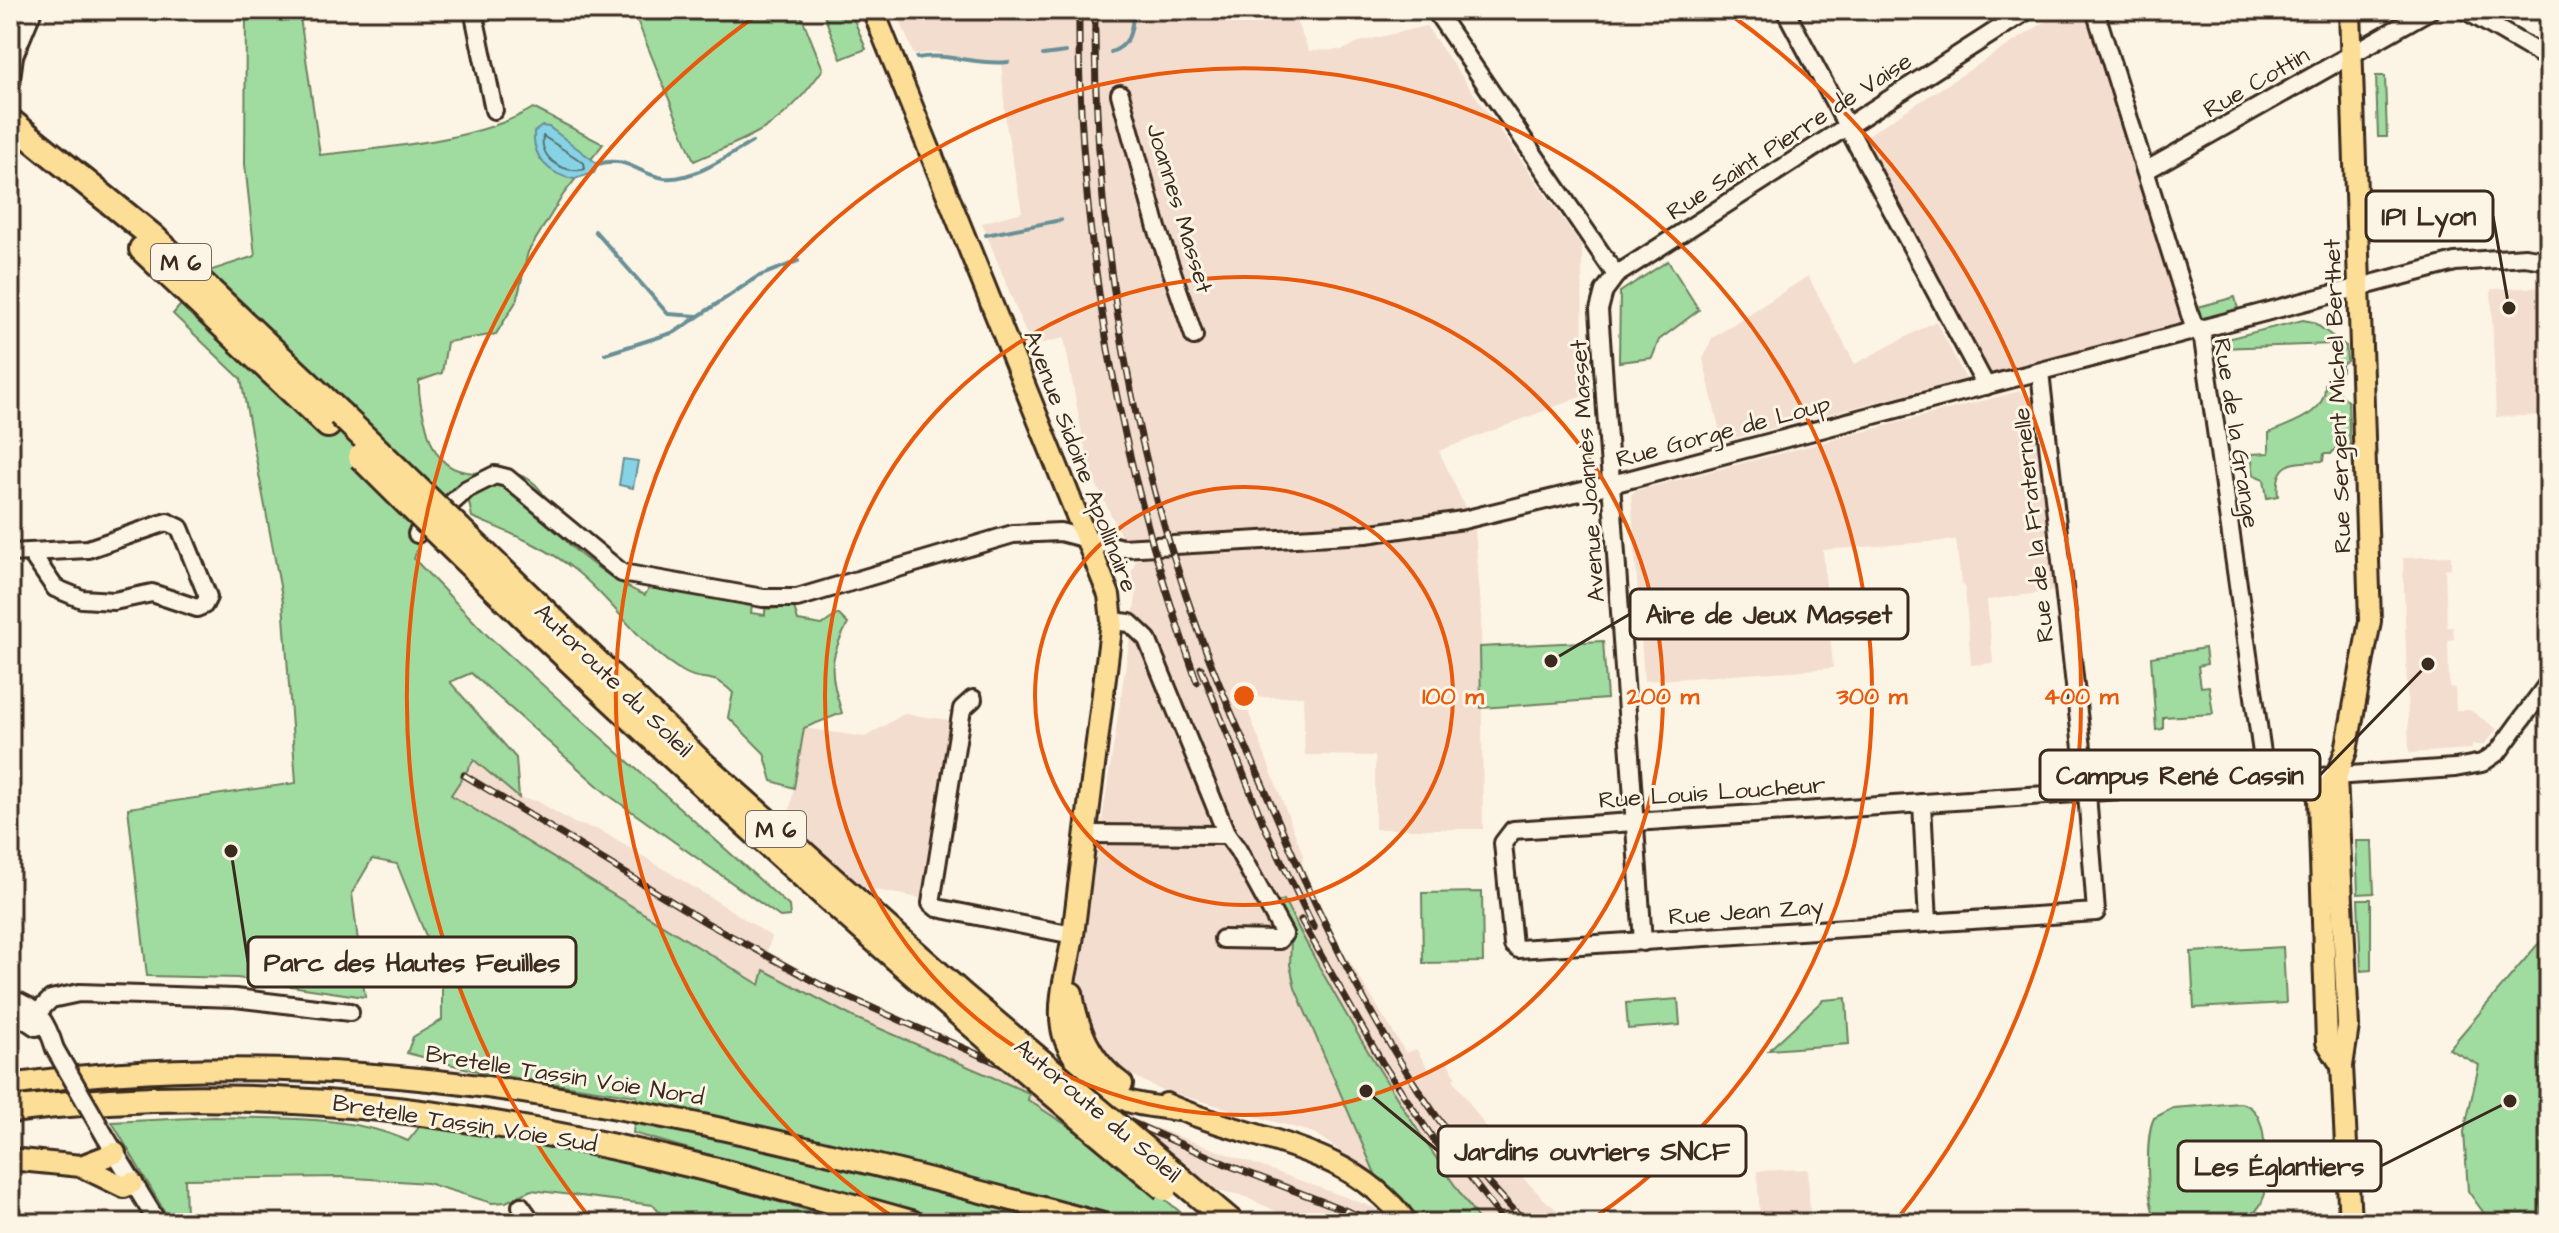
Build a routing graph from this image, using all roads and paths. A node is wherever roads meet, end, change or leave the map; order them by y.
1 (33, 10) edge
2 (473, 10) edge
3 (873, 10) edge
4 (1785, 10) edge
5 (2028, 10) edge
6 (2095, 10) edge
7 (2350, 10) edge
8 (2430, 10) edge
9 (2465, 10) edge
10 (1438, 11) edge
11 (2351, 55) junction
12 (2549, 59) edge
13 (11, 82) edge
14 (1120, 94) dead end
15 (494, 110) dead end
16 (10, 121) edge
17 (1847, 127) junction
18 (10, 141) edge
19 (2147, 170) junction
20 (2549, 261) edge
21 (1616, 275) junction
22 (2360, 290) junction
23 (2197, 331) junction
24 (1194, 336) dead end
25 (2040, 372) junction
26 (1986, 386) junction
27 (334, 419) junction
28 (1612, 484) junction
29 (417, 534) dead end
30 (1087, 539) junction
31 (10, 553) edge
32 (31, 553) junction
33 (1112, 621) junction
34 (2549, 682) edge
35 (973, 699) dead end
36 (2336, 777) junction
37 (2266, 781) junction
38 (2087, 793) junction
39 (1922, 803) junction
40 (1636, 821) junction
41 (1086, 834) junction
42 (1227, 835) junction
43 (1506, 835) joint
44 (2096, 912) joint
45 (1928, 923) junction
46 (1223, 939) dead end
47 (1643, 942) junction
48 (1072, 944) junction
49 (10, 999) edge
50 (10, 1010) edge
51 (350, 1012) dead end
52 (34, 1016) junction
53 (10, 1085) edge
54 (10, 1110) edge
55 (110, 1145) junction
56 (10, 1159) edge
57 (81, 1166) junction
58 (132, 1183) junction
59 (521, 1206) dead end
60 (149, 1216) edge
61 (158, 1223) edge
62 (533, 1223) edge
63 (911, 1223) edge
64 (1100, 1223) edge
65 (1207, 1223) edge
66 (1232, 1223) edge
67 (1407, 1223) edge
68 (2350, 1223) edge

1 - 13 street
2 - 15 street
3 - 30 main road, Avenue Sidoine Apollinaire
4 - 17 street
5 - 17 street, Rue Saint Pierre de Vaise
6 - 19 street, Rue de la Grange
7 - 11 main road, Rue Sergent Michel Berthet
8 - 11 street, Rue Cottin
9 - 12 street
10 - 21 street
11 - 19 street, Rue Cottin
11 - 22 main road, Rue Sergent Michel Berthet
14 - 24 street, Joannes Masset
16 - 27 highway, Autoroute du Soleil / M 6
17 - 21 street, Rue Saint Pierre de Vaise
17 - 26 street
18 - 27 highway, Autoroute du Soleil / M 6
19 - 23 street, Rue de la Grange
20 - 22 street, Rue Gorge de Loup
21 - 28 street, Avenue Joannès Masset
22 - 23 street, Rue Gorge de Loup
22 - 36 main road, Rue Sergent Michel Berthet
23 - 25 street, Rue Gorge de Loup
23 - 37 street, Rue de la Grange
25 - 26 street, Rue Gorge de Loup
25 - 38 street, Rue de la Fraternelle
26 - 28 street, Rue Gorge de Loup
27 - 65 highway, Autoroute du Soleil / M 6, bridge
27 - 66 highway, Autoroute du Soleil / M 6, bridge
28 - 30 street, Rue Gorge de Loup
28 - 40 street, Avenue Joannès Masset
29 - 30 street, Rue Gorge de Loup
30 - 33 main road, Avenue Sidoine Apollinaire
31 - 32 street
32 - 32 street
33 - 41 main road, Avenue Sidoine Apollinaire
33 - 42 street
34 - 36 street, Rue Louis Loucheur
35 - 48 street
36 - 37 street, Rue Louis Loucheur
36 - 68 main road, Rue Sergent Michel Berthet
37 - 38 street, Rue Louis Loucheur
38 - 39 street, Rue Louis Loucheur
38 - 44 street, Rue de la Fraternelle
39 - 40 street, Rue Louis Loucheur
39 - 45 street
40 - 43 street, Rue Louis Loucheur
40 - 47 street, Avenue Joannès Masset
41 - 42 street
41 - 48 main road, Avenue Sidoine Apollinaire
42 - 46 street
43 - 47 street, Rue Jean Zay
44 - 45 street, Rue Jean Zay
45 - 47 street, Rue Jean Zay
48 - 67 main road, Avenue Sidoine Apollinaire
49 - 52 street
50 - 52 street
51 - 52 street
52 - 55 street, bridge
53 - 64 main road, Bretelle Tassin Voie Nord
54 - 63 highway, Bretelle Tassin Voie Sud
55 - 57 main road
55 - 58 street
56 - 57 main road
57 - 58 main road
58 - 60 street
59 - 62 street
60 - 61 street

